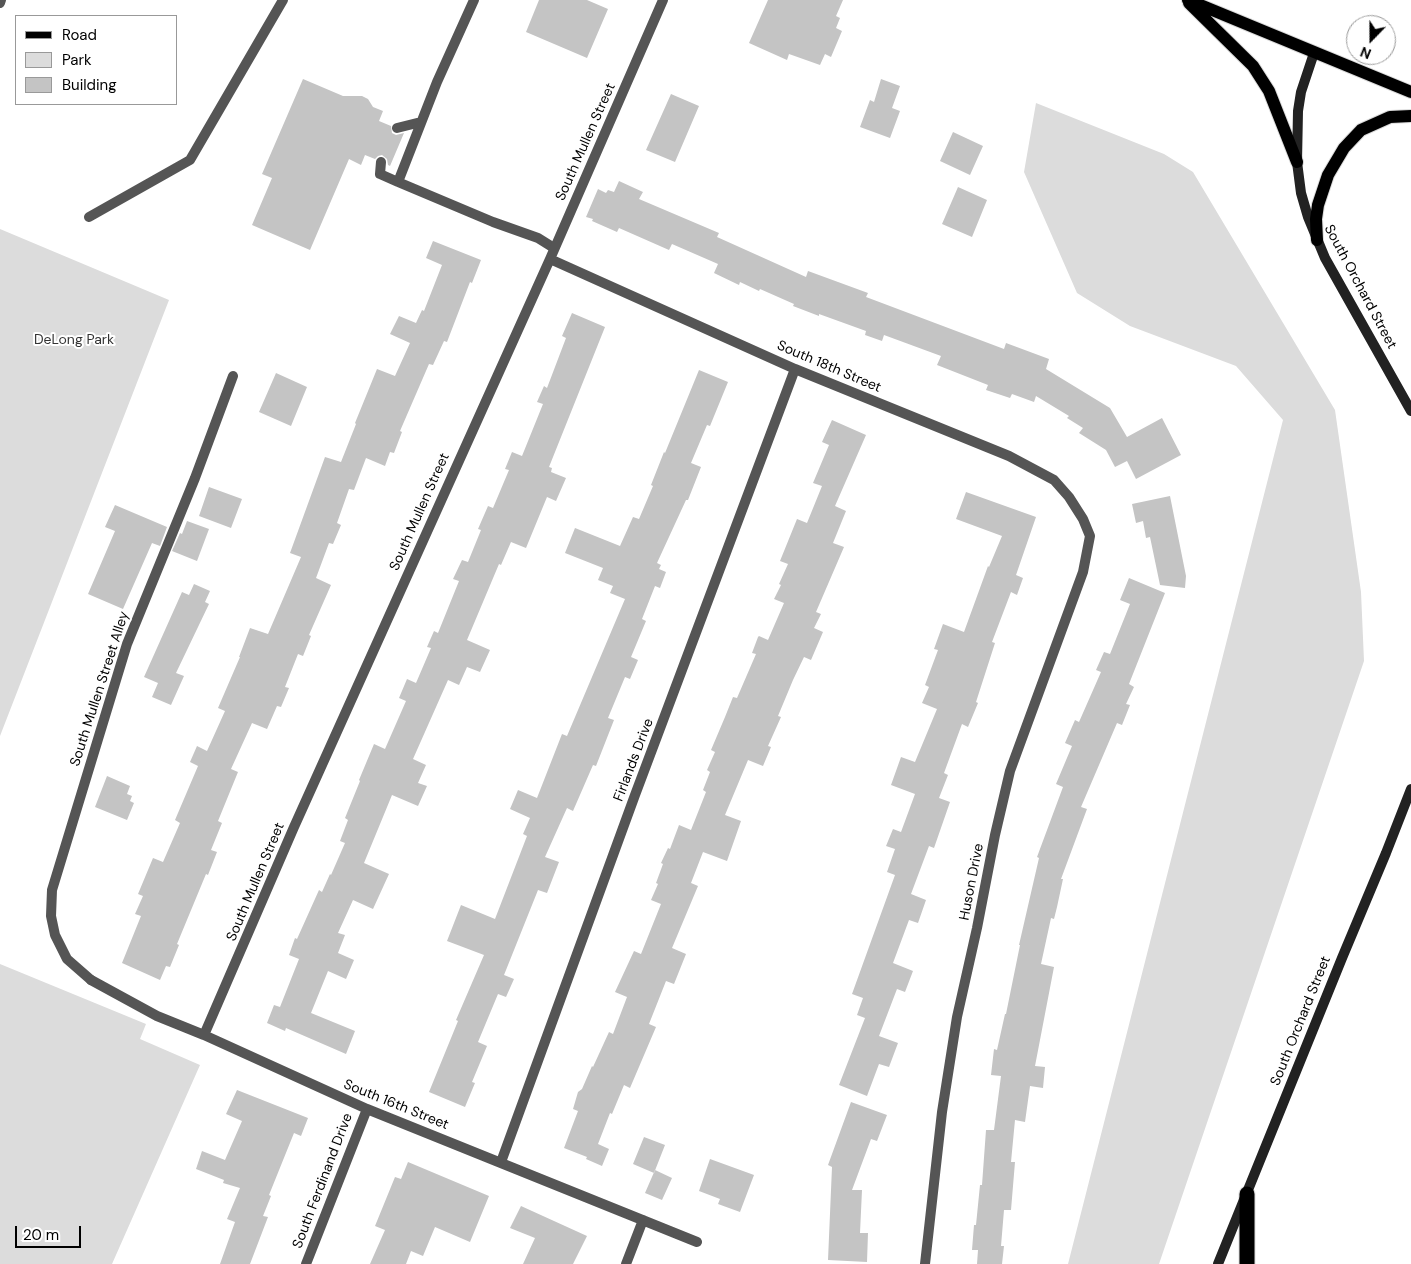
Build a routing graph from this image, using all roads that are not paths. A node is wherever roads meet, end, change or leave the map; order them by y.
1 (282, 0) edge
2 (474, 0) edge
3 (663, 0) edge
4 (1186, 0) edge
5 (1314, 53) junction
6 (1411, 92) edge
7 (1411, 116) edge
8 (422, 122) junction
9 (397, 128) dead end
10 (381, 162) dead end
11 (1297, 162) junction
12 (398, 182) junction
13 (89, 217) dead end
14 (1317, 240) junction
15 (554, 248) junction
16 (550, 259) junction
17 (795, 369) junction
18 (233, 376) dead end
19 (1411, 411) edge
20 (1083, 519) joint
21 (1411, 789) edge
22 (91, 980) joint
23 (204, 1035) junction
24 (367, 1109) junction
25 (501, 1162) junction
26 (1246, 1194) junction
27 (643, 1220) junction
28 (697, 1242) dead end
29 (306, 1264) edge
30 (626, 1264) edge
31 (925, 1264) edge
32 (1218, 1264) edge
33 (1248, 1264) edge

1 - 13 street
2 - 8 street
3 - 15 street, South Mullen Street
4 - 5 main road
4 - 11 main road
5 - 6 main road
5 - 11 main road, South Orchard Street
7 - 14 main road
8 - 9 street
8 - 12 street
10 - 12 street
11 - 14 main road, South Orchard Street
12 - 15 street
14 - 19 main road, South Orchard Street
15 - 16 street, South Mullen Street
16 - 17 street, South 18th Street
16 - 23 street, South Mullen Street
17 - 20 street, South 18th Street
17 - 25 street, Firlands Drive
18 - 22 street, South Mullen Street Alley
20 - 31 street, Huson Drive
21 - 26 main road, South Orchard Street
22 - 23 street, South 16th Street
23 - 24 street, South 16th Street
24 - 25 street, South 16th Street
24 - 29 street, South Ferdinand Drive
25 - 27 street, South 16th Street
26 - 32 main road, South Orchard Street
26 - 33 highway
27 - 28 street, South 16th Street
27 - 30 street

